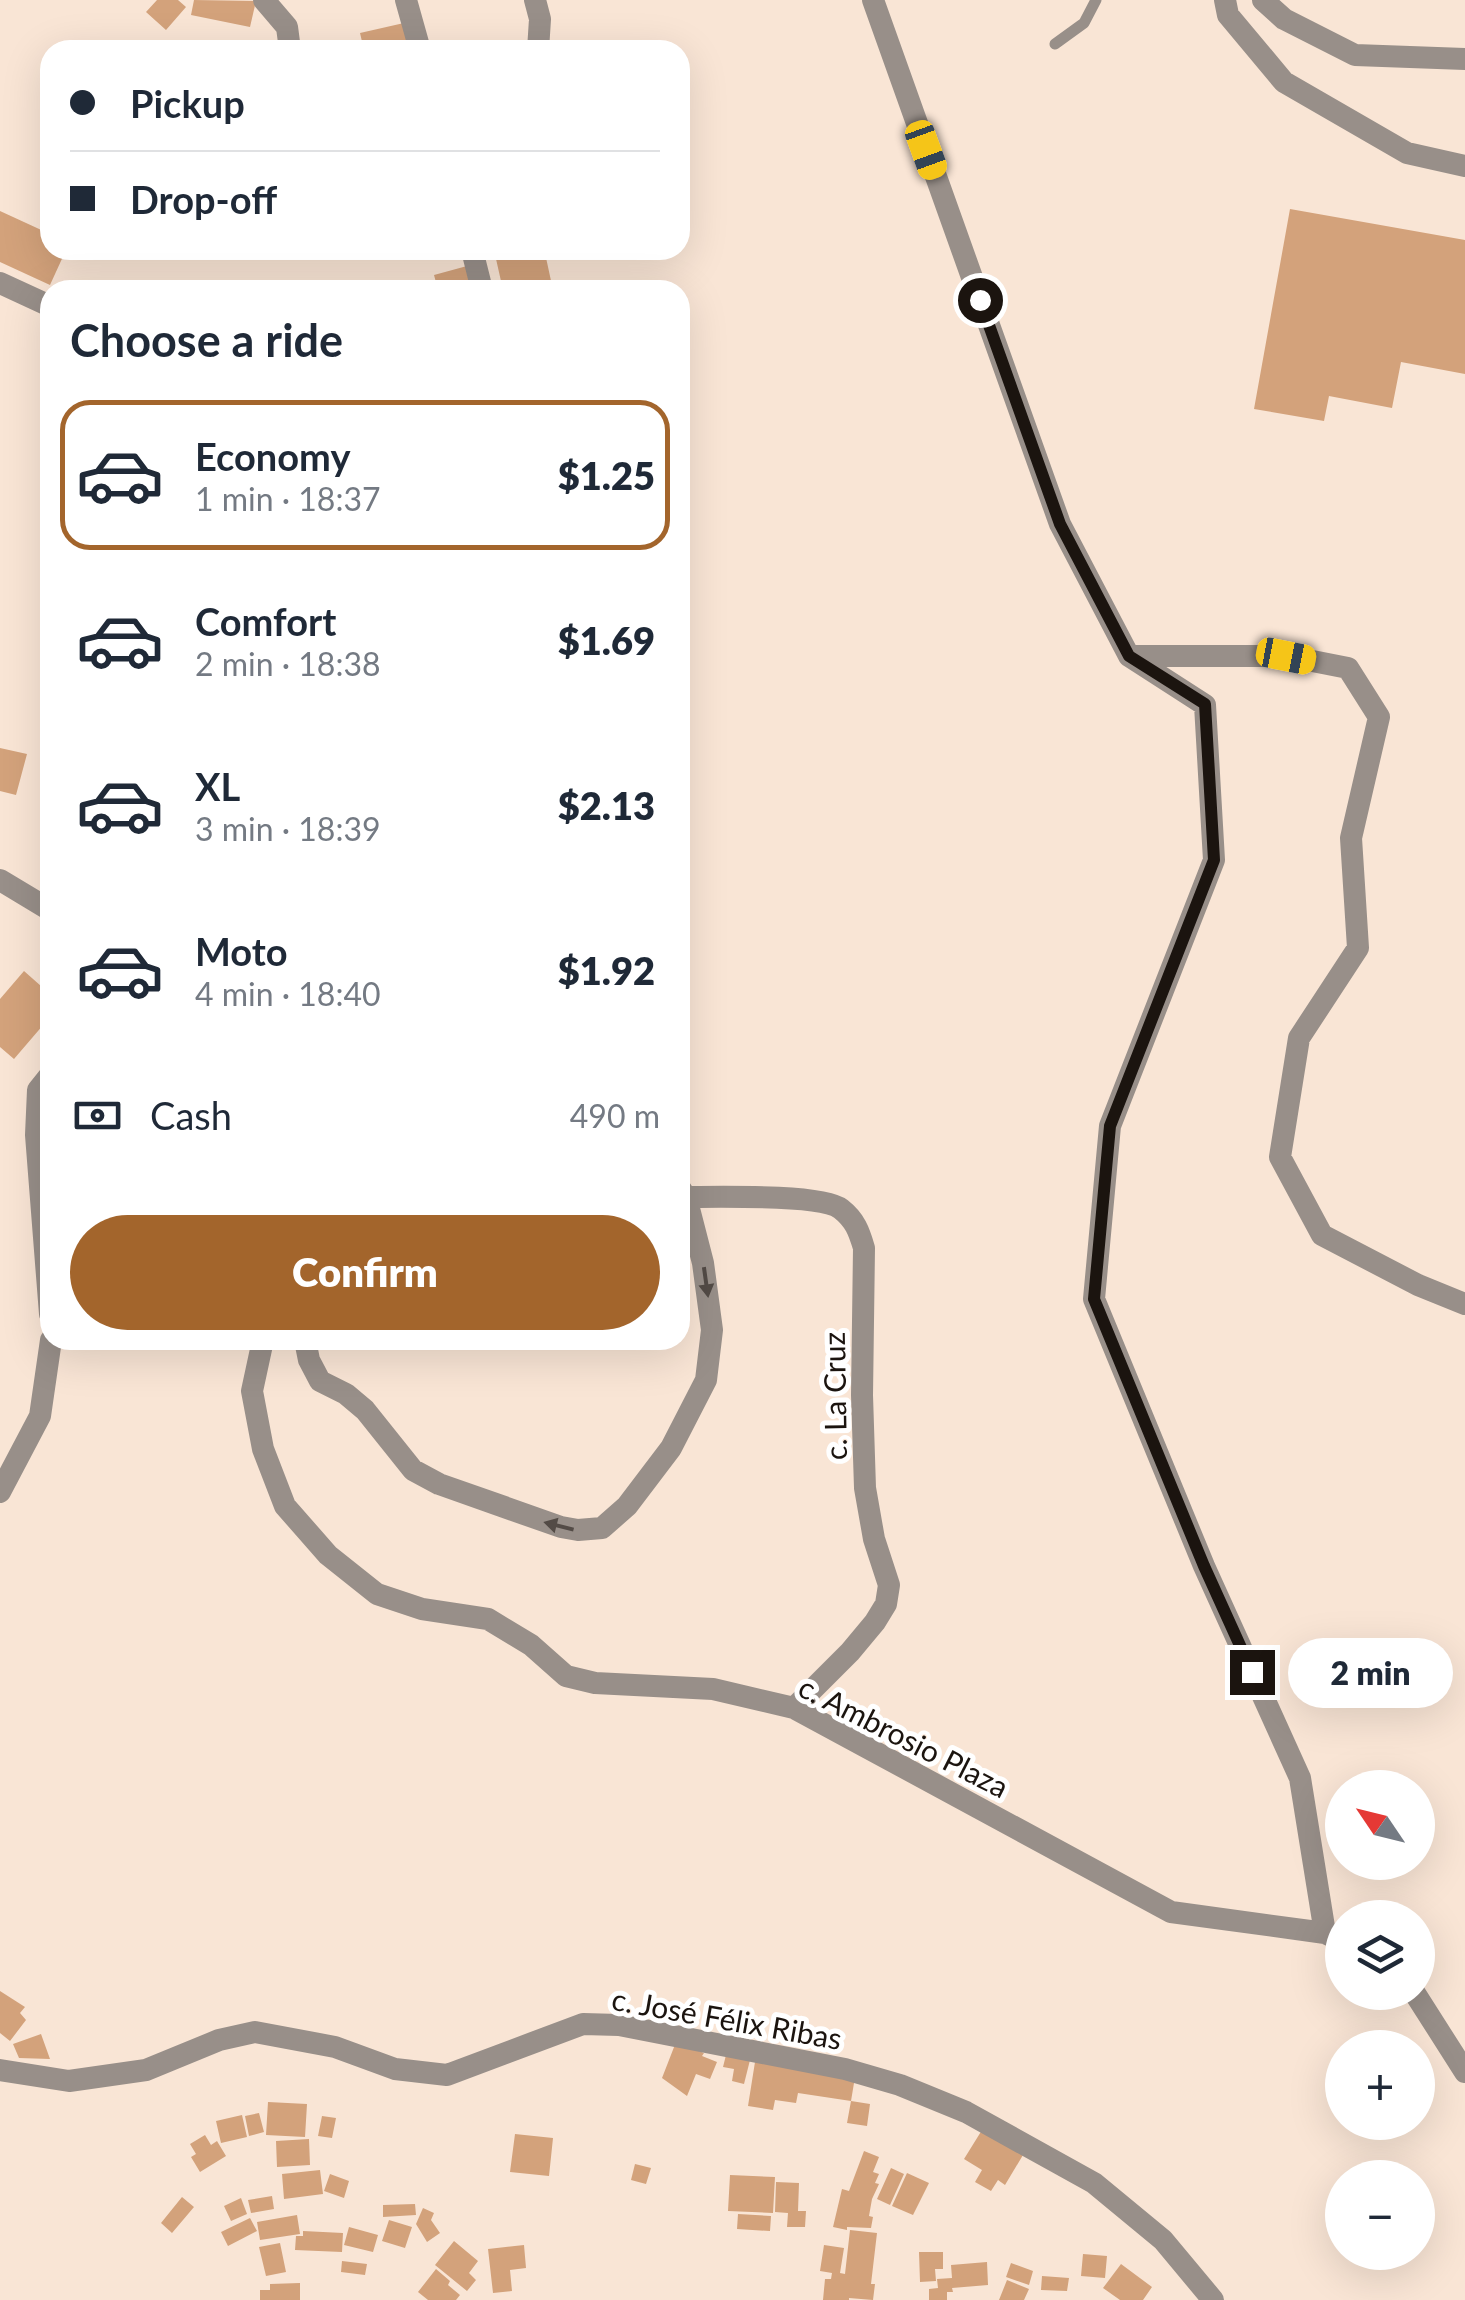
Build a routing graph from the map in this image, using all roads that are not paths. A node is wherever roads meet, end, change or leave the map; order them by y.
1 (264, 0) edge
2 (406, 0) edge
3 (534, 0) edge
4 (873, 0) edge
5 (1096, 0) edge
6 (1225, 0) edge
7 (1264, 0) edge
8 (289, 40) edge
9 (417, 40) edge
10 (539, 40) edge
11 (1055, 44) dead end
12 (1465, 59) edge
13 (1465, 166) edge
14 (0, 283) edge
15 (40, 301) edge
16 (1129, 656) junction
17 (0, 880) edge
18 (40, 904) edge
19 (40, 1087) edge
20 (40, 1187) edge
21 (690, 1193) edge
22 (690, 1216) edge
23 (1465, 1304) edge
24 (50, 1350) edge
25 (261, 1350) edge
26 (306, 1350) edge
27 (0, 1492) edge
28 (794, 1708) junction
29 (1326, 1900) edge
30 (1325, 1936) edge
31 (1425, 2010) edge
32 (0, 2070) edge
33 (1465, 2072) edge
34 (1213, 2300) edge

1 - 8 street
2 - 9 street
3 - 10 street
4 - 16 street
5 - 11 lane
6 - 13 street
7 - 12 street
14 - 15 street
16 - 23 street
16 - 29 street
17 - 18 street
19 - 20 street
21 - 28 street, c. La Cruz
22 -> 26 street
24 - 27 street
25 - 28 street, c. Ambrosio Plaza
28 - 30 street, c. Ambrosio Plaza
31 - 33 street
32 - 34 street, c. José Félix Ribas

